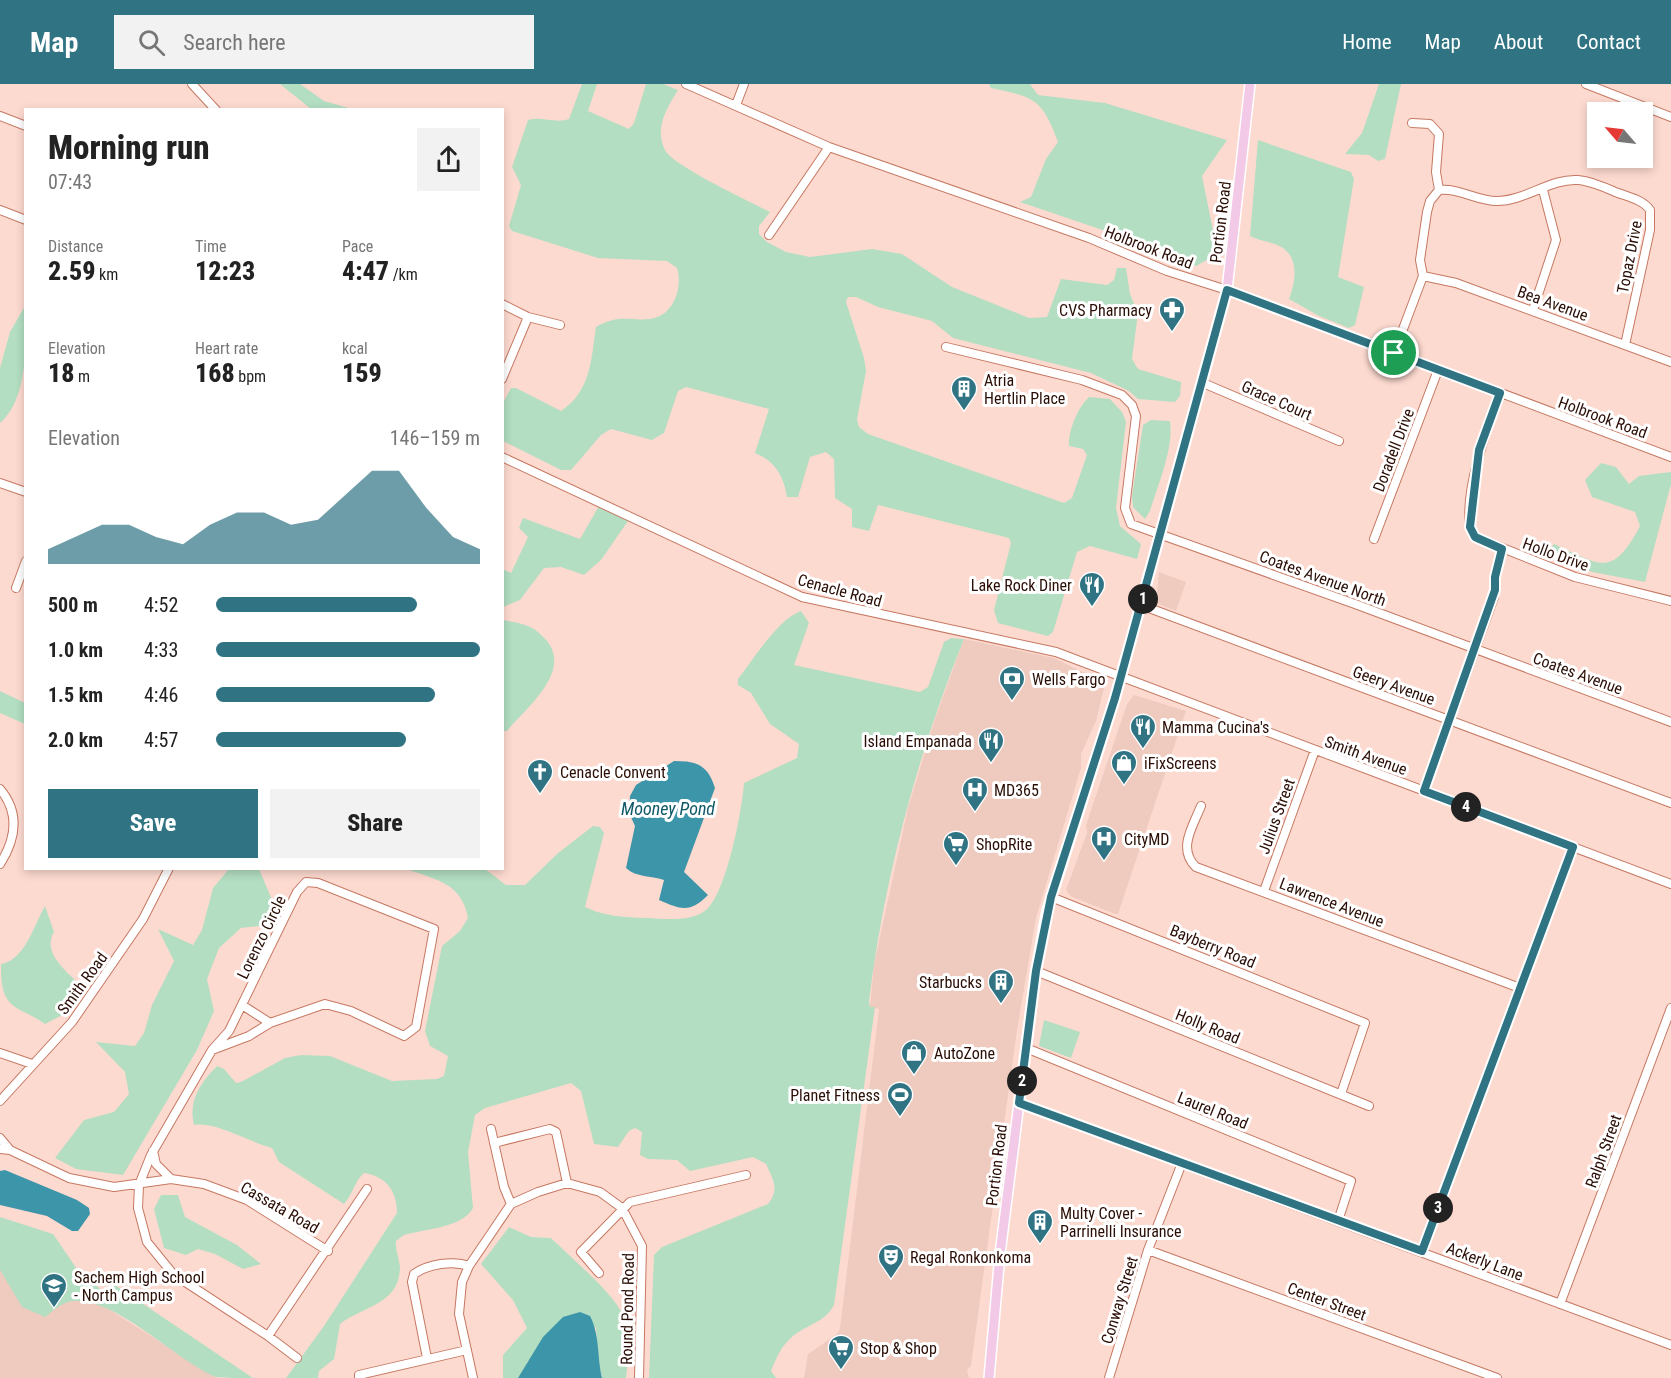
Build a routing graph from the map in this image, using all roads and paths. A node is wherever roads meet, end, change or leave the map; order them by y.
1 (192, 84) edge
2 (686, 84) edge
3 (744, 84) edge
4 (1250, 84) edge
5 (1586, 84) edge
6 (736, 105) junction
7 (214, 108) edge
8 (0, 116) edge
9 (1671, 117) edge
10 (1412, 123) dead end
11 (24, 125) edge
12 (829, 147) junction
13 (1439, 189) junction
14 (1543, 190) junction
15 (0, 210) edge
16 (24, 219) edge
17 (769, 236) dead end
18 (1423, 276) junction
19 (1227, 290) junction
20 (504, 305) edge
21 (1533, 310) junction
22 (528, 317) junction
23 (560, 325) dead end
24 (1625, 345) junction
25 (946, 347) dead end
26 (1394, 353) junction
27 (1671, 362) edge
28 (1438, 370) junction
29 (504, 374) edge
30 (1203, 383) junction
31 (1500, 393) junction
32 (1339, 441) dead end
33 (1671, 457) edge
34 (504, 458) edge
35 (0, 483) edge
36 (24, 491) edge
37 (1160, 535) junction
38 (1374, 539) dead end
39 (1502, 549) junction
40 (24, 566) edge
41 (16, 588) dead end
42 (1671, 601) edge
43 (1141, 605) junction
44 (1476, 649) junction
45 (1120, 676) junction
46 (1450, 720) junction
47 (1671, 722) edge
48 (1315, 750) junction
49 (1, 790) edge
50 (1424, 791) junction
51 (1671, 803) edge
52 (1201, 806) dead end
53 (1573, 847) junction
54 (0, 864) edge
55 (168, 870) edge
56 (1671, 884) edge
57 (1263, 891) junction
58 (1051, 897) junction
59 (1036, 971) junction
60 (1520, 988) junction
61 (242, 1005) junction
62 (1671, 1008) edge
63 (270, 1023) junction
64 (1026, 1048) junction
65 (212, 1050) junction
66 (0, 1053) edge
67 (32, 1064) junction
68 (1341, 1094) junction
69 (0, 1101) edge
70 (1019, 1103) junction
71 (1369, 1106) dead end
72 (491, 1129) dead end
73 (0, 1138) edge
74 (494, 1143) junction
75 (0, 1149) edge
76 (10, 1150) junction
77 (153, 1151) junction
78 (1182, 1163) junction
79 (746, 1175) dead end
80 (171, 1179) junction
81 (567, 1183) junction
82 (139, 1185) junction
83 (367, 1189) dead end
84 (511, 1204) junction
85 (622, 1208) junction
86 (1338, 1221) junction
87 (1148, 1250) junction
88 (328, 1251) junction
89 (1422, 1251) junction
90 (469, 1266) junction
91 (599, 1273) dead end
92 (1560, 1304) junction
93 (268, 1336) junction
94 (1671, 1345) edge
95 (467, 1350) junction
96 (297, 1358) dead end
97 (427, 1358) junction
98 (359, 1378) edge
99 (473, 1378) edge
100 (639, 1378) edge
101 (989, 1378) edge
102 (1108, 1378) edge
103 (1497, 1378) edge

1 - 7 street
2 - 6 street, Holbrook Road
3 - 6 street
4 - 19 main road, Portion Road
5 - 9 street
6 - 12 street, Holbrook Road
8 - 11 street
10 - 13 street
12 - 17 street
12 - 19 street, Holbrook Road
13 - 14 street, Topaz Drive
13 - 18 street
14 - 21 street
14 - 24 street, Topaz Drive
15 - 16 street
18 - 21 street, Bea Avenue
18 - 26 street
19 - 26 street, Holbrook Road
19 - 30 main road, Portion Road
20 - 22 street
21 - 24 street, Bea Avenue
22 - 23 street
22 - 29 street
24 - 27 street, Bea Avenue
25 - 37 street
26 - 28 street, Holbrook Road
28 - 31 street, Holbrook Road
28 - 38 street, Doradell Drive
30 - 32 street, Grace Court
30 - 37 main road, Portion Road
31 - 33 street, Holbrook Road
31 - 39 street, Hollo Drive
34 - 45 street, Cenacle Road
35 - 36 street
37 - 43 main road, Portion Road
37 - 44 street, Coates Avenue North
39 - 42 street, Hollo Drive
39 - 44 street
40 - 41 street
43 - 45 main road, Portion Road
43 - 46 street, Geery Avenue
44 - 46 street
44 - 47 street, Coates Avenue
45 - 48 street, Smith Avenue
45 - 58 main road, Portion Road
46 - 50 street
46 - 51 street, Geery Avenue
48 - 50 street, Smith Avenue
48 - 57 street, Julius Street
49 - 54 street
50 - 53 street, Smith Avenue
52 - 57 street, Lawrence Avenue
53 - 56 street, Smith Avenue
53 - 60 street
55 - 67 street, Smith Road
57 - 60 street, Lawrence Avenue
58 - 59 main road, Portion Road
58 - 68 street, Bayberry Road
59 - 64 main road, Portion Road
59 - 68 street, Holly Road
60 - 89 street
61 - 63 street, Lorenzo Circle
61 - 63 street, Lorenzo Circle
61 - 65 street, Lorenzo Circle
62 - 92 street, Ralph Street
63 - 65 street, Lorenzo Circle
64 - 70 main road, Portion Road
64 - 86 street, Laurel Road
65 - 77 street, Lorenzo Circle
66 - 67 street
67 - 69 street, Smith Road
68 - 71 street, Holly Road
70 - 78 street, Ackerly Lane
70 - 101 main road, Portion Road
72 - 74 street
73 - 76 street, Cassata Road
74 - 81 street
74 - 84 street
75 - 76 street, Cassata Road
76 - 82 street, Cassata Road
77 - 80 street
77 - 82 street, Lorenzo Circle
78 - 86 street, Ackerly Lane
78 - 87 street, Conway Street
79 - 85 street, Round Pond Road
80 - 82 street, Cassata Road
80 - 88 street, Cassata Road
81 - 84 street
81 - 85 street, Round Pond Road
82 - 93 street
83 - 88 street
84 - 90 street
85 - 91 street, Round Pond Road
85 - 100 street, Round Pond Road
86 - 89 street, Ackerly Lane
87 - 102 street, Conway Street
87 - 103 street, Center Street
88 - 93 street
89 - 92 street, Ackerly Lane
90 - 95 street
90 - 97 street
92 - 94 street, Ackerly Lane
93 - 96 street
95 - 97 street
95 - 99 street
97 - 98 street

